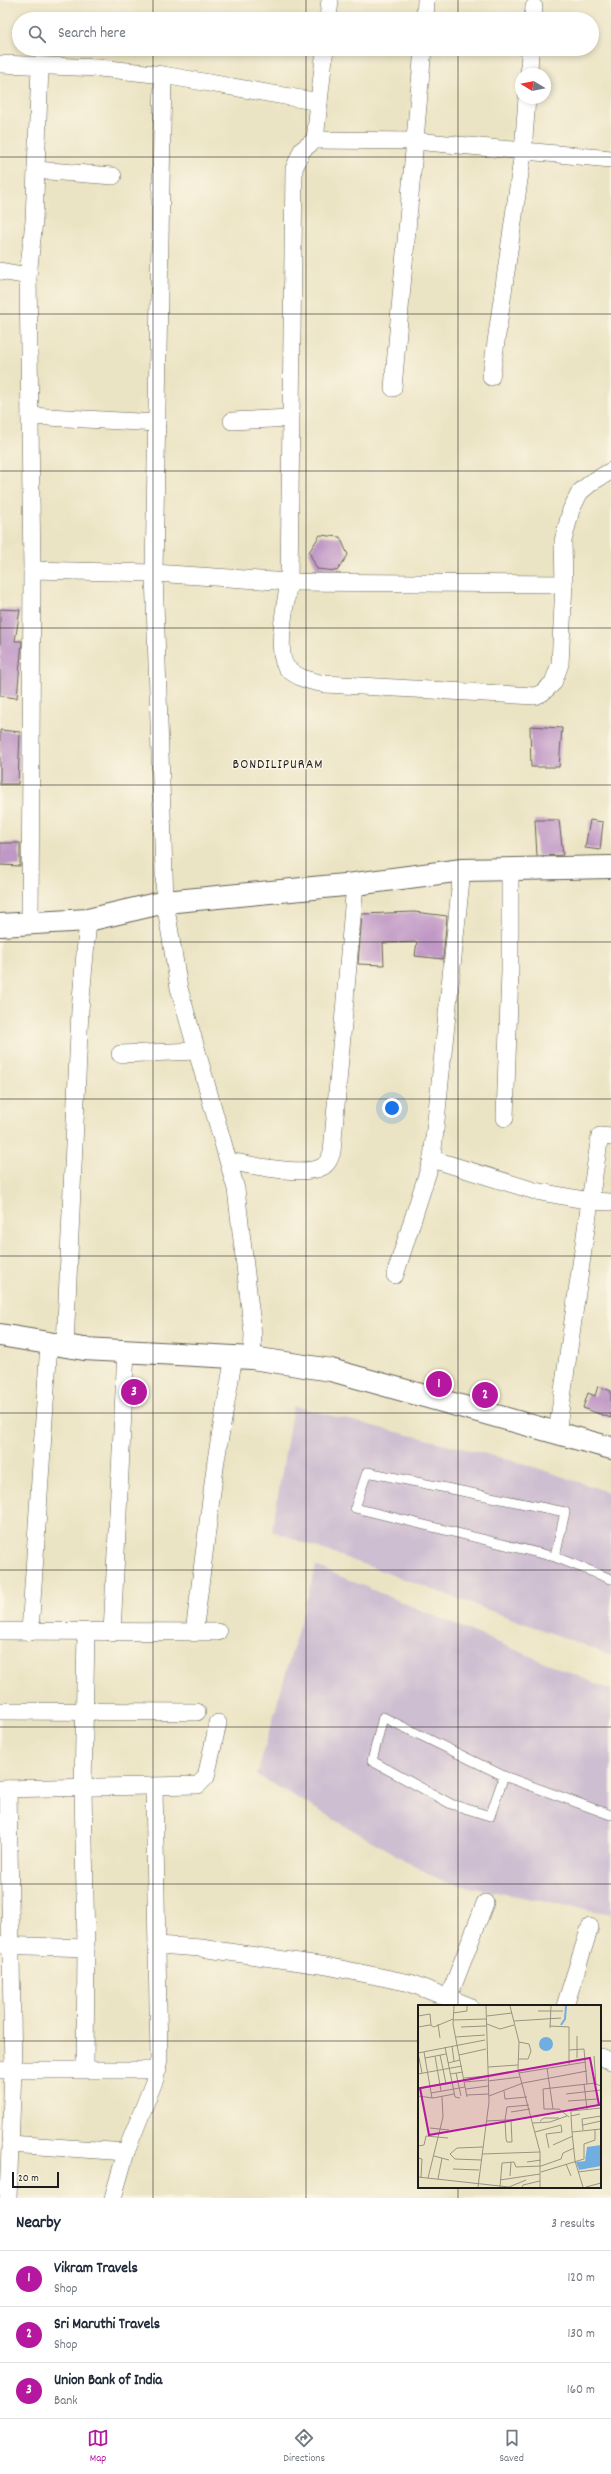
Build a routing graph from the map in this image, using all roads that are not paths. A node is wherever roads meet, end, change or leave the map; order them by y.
1 (330, 0) edge
2 (426, 0) edge
3 (329, 12) edge
4 (425, 12) edge
5 (324, 56) edge
6 (422, 56) edge
7 (530, 56) edge
8 (0, 64) edge
9 (40, 67) junction
10 (529, 68) edge
11 (163, 75) junction
12 (319, 102) junction
13 (526, 104) edge
14 (315, 140) junction
15 (416, 140) junction
16 (522, 152) junction
17 (611, 159) edge
18 (36, 170) junction
19 (113, 176) dead end
20 (0, 271) edge
21 (28, 276) junction
22 (491, 376) dead end
23 (393, 388) dead end
24 (30, 416) junction
25 (290, 418) junction
26 (232, 421) dead end
27 (157, 423) junction
28 (611, 471) edge
29 (32, 570) junction
30 (154, 573) junction
31 (289, 582) junction
32 (564, 584) junction
33 (611, 867) edge
34 (510, 868) junction
35 (462, 870) junction
36 (354, 884) junction
37 (165, 902) junction
38 (88, 920) junction
39 (30, 924) junction
40 (0, 925) edge
41 (197, 1051) junction
42 (120, 1054) dead end
43 (505, 1118) dead end
44 (611, 1137) edge
45 (432, 1159) junction
46 (229, 1162) junction
47 (590, 1201) junction
48 (611, 1202) edge
49 (395, 1275) dead end
50 (0, 1335) edge
51 (57, 1344) junction
52 (126, 1351) junction
53 (243, 1357) junction
54 (557, 1432) junction
55 (611, 1448) edge
56 (555, 1557) junction
57 (611, 1579) edge
58 (0, 1631) edge
59 (30, 1632) junction
60 (194, 1632) junction
61 (218, 1632) dead end
62 (86, 1633) junction
63 (112, 1633) junction
64 (84, 1710) junction
65 (0, 1711) edge
66 (197, 1712) dead end
67 (218, 1723) dead end
68 (504, 1776) junction
69 (154, 1786) junction
70 (83, 1788) junction
71 (4, 1789) edge
72 (611, 1815) edge
73 (5, 1872) edge
74 (485, 1903) dead end
75 (590, 1927) dead end
76 (157, 1945) junction
77 (6, 1946) edge
78 (86, 1948) junction
79 (448, 1998) junction
80 (466, 2005) edge
81 (565, 2005) edge
82 (601, 2056) edge
83 (611, 2061) edge
84 (84, 2069) junction
85 (6, 2070) edge
86 (158, 2070) junction
87 (10, 2144) junction
88 (126, 2152) junction
89 (8, 2198) edge
90 (113, 2198) edge

1 - 3 street
2 - 4 street
5 - 12 street
6 - 15 street
7 - 10 street
8 - 9 street
9 - 11 street
9 - 18 street
11 - 12 street
11 - 27 street
12 - 14 street
13 - 16 street
14 - 15 street
14 - 25 street
15 - 16 street
15 - 23 street
16 - 17 street
16 - 22 street
18 - 19 street
18 - 21 street
20 - 21 street
21 - 24 street
24 - 27 street
24 - 29 street
25 - 26 street
25 - 31 street
27 - 30 street
28 - 32 street
29 - 30 street
29 - 39 street
30 - 31 street
30 - 37 street
31 - 32 street
31 - 32 street
33 - 34 street
34 - 35 street
34 - 43 street
35 - 36 street
35 - 45 street
36 - 37 street
36 - 46 street
37 - 38 street
37 - 41 street
38 - 39 street
38 - 51 street
39 - 40 street
41 - 42 street
41 - 46 street
44 - 47 street
45 - 47 street
45 - 49 street
46 - 53 street
47 - 48 street
47 - 54 street
50 - 51 street
51 - 52 street
51 - 59 street
52 - 53 street
52 - 63 street
53 - 54 street
53 - 60 street
54 - 55 street
56 - 56 lane
56 - 57 lane
58 - 59 street
59 - 62 street
60 - 61 street
60 - 63 street
62 - 63 street
62 - 64 street
64 - 65 street
64 - 66 street
64 - 70 street
67 - 69 street
68 - 68 lane
68 - 72 lane
69 - 70 street
69 - 76 street
70 - 71 street
70 - 78 street
71 - 73 street
73 - 77 street
74 - 79 street
75 - 81 street
76 - 79 street
76 - 86 street
77 - 78 street
77 - 85 street
78 - 84 street
79 - 80 street
82 - 83 street
84 - 85 street
84 - 86 street
85 - 87 street
86 - 88 street
87 - 88 street
87 - 89 street
88 - 90 street

